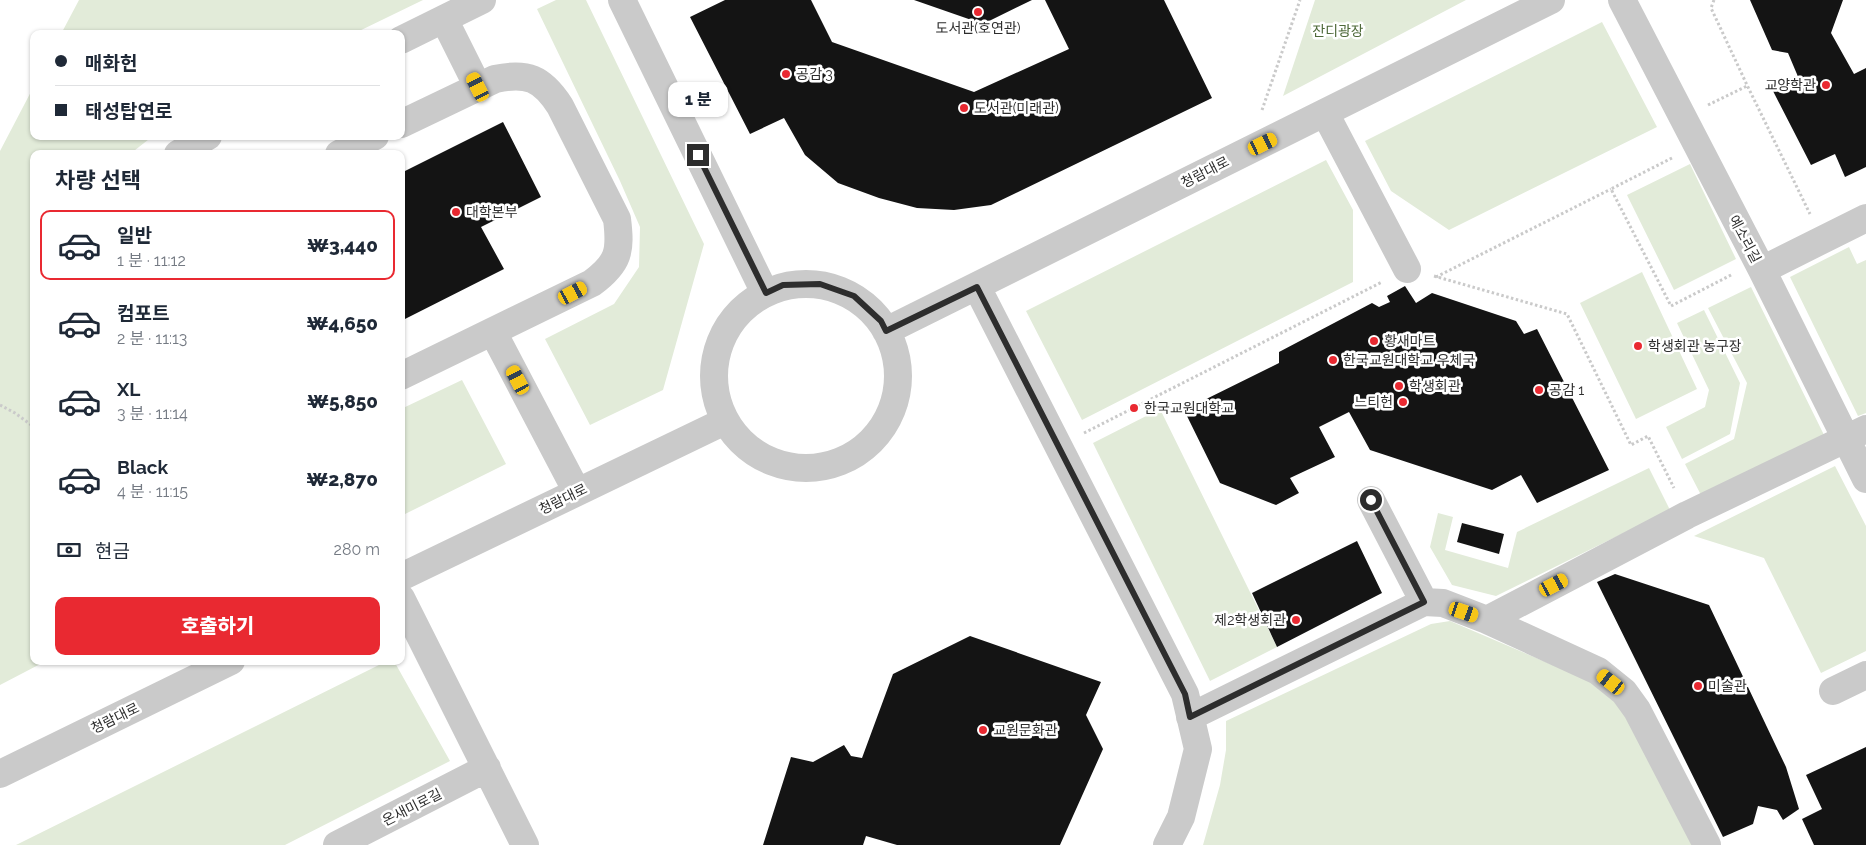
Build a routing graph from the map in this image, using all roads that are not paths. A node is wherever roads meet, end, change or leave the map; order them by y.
1 (482, 0) edge
2 (622, 0) edge
3 (1551, 0) edge
4 (1622, 0) edge
5 (444, 19) junction
6 (405, 38) edge
7 (478, 87) junction
8 (1324, 113) junction
9 (405, 122) edge
10 (367, 140) edge
11 (346, 150) edge
12 (1866, 218) edge
13 (1759, 266) junction
14 (1407, 268) road end
15 (977, 287) junction
16 (766, 293) junction
17 (886, 331) junction
18 (493, 332) junction
19 (405, 374) edge
20 (725, 421) junction
21 (1859, 438) edge
22 (1866, 479) edge
23 (576, 492) junction
24 (1371, 500) dead end
25 (405, 575) edge
26 (1424, 602) junction
27 (405, 606) edge
28 (1487, 620) junction
29 (214, 665) edge
30 (192, 670) edge
31 (1866, 675) edge
32 (1832, 692) dead end
33 (1190, 717) junction
34 (487, 768) junction
35 (0, 774) edge
36 (337, 845) edge
37 (525, 845) edge
38 (1167, 845) edge
39 (1707, 845) edge

1 - 5 lane
2 - 16 lane
3 - 8 lane, 청람대로
4 - 13 lane, 예소리길
5 - 6 lane
5 - 7 lane
7 - 9 lane
7 - 18 lane
8 - 14 lane
8 - 15 lane, 청람대로
10 - 11 lane
12 - 13 lane
13 - 21 lane, 예소리길
15 - 17 lane, 청람대로
15 - 33 lane
16 - 17 lane
16 - 20 lane
17 - 20 lane
18 - 19 lane
18 - 23 lane
20 - 23 lane, 청람대로
21 - 22 lane, 예소리길
21 - 28 lane
23 - 25 lane, 청람대로
24 - 26 lane
26 - 28 lane
26 - 33 lane
27 - 34 lane
28 - 39 lane
29 - 30 lane, 청람대로
30 - 35 lane, 청람대로
31 - 32 lane
33 - 38 lane
34 - 36 lane, 온새미로길
34 - 37 lane

